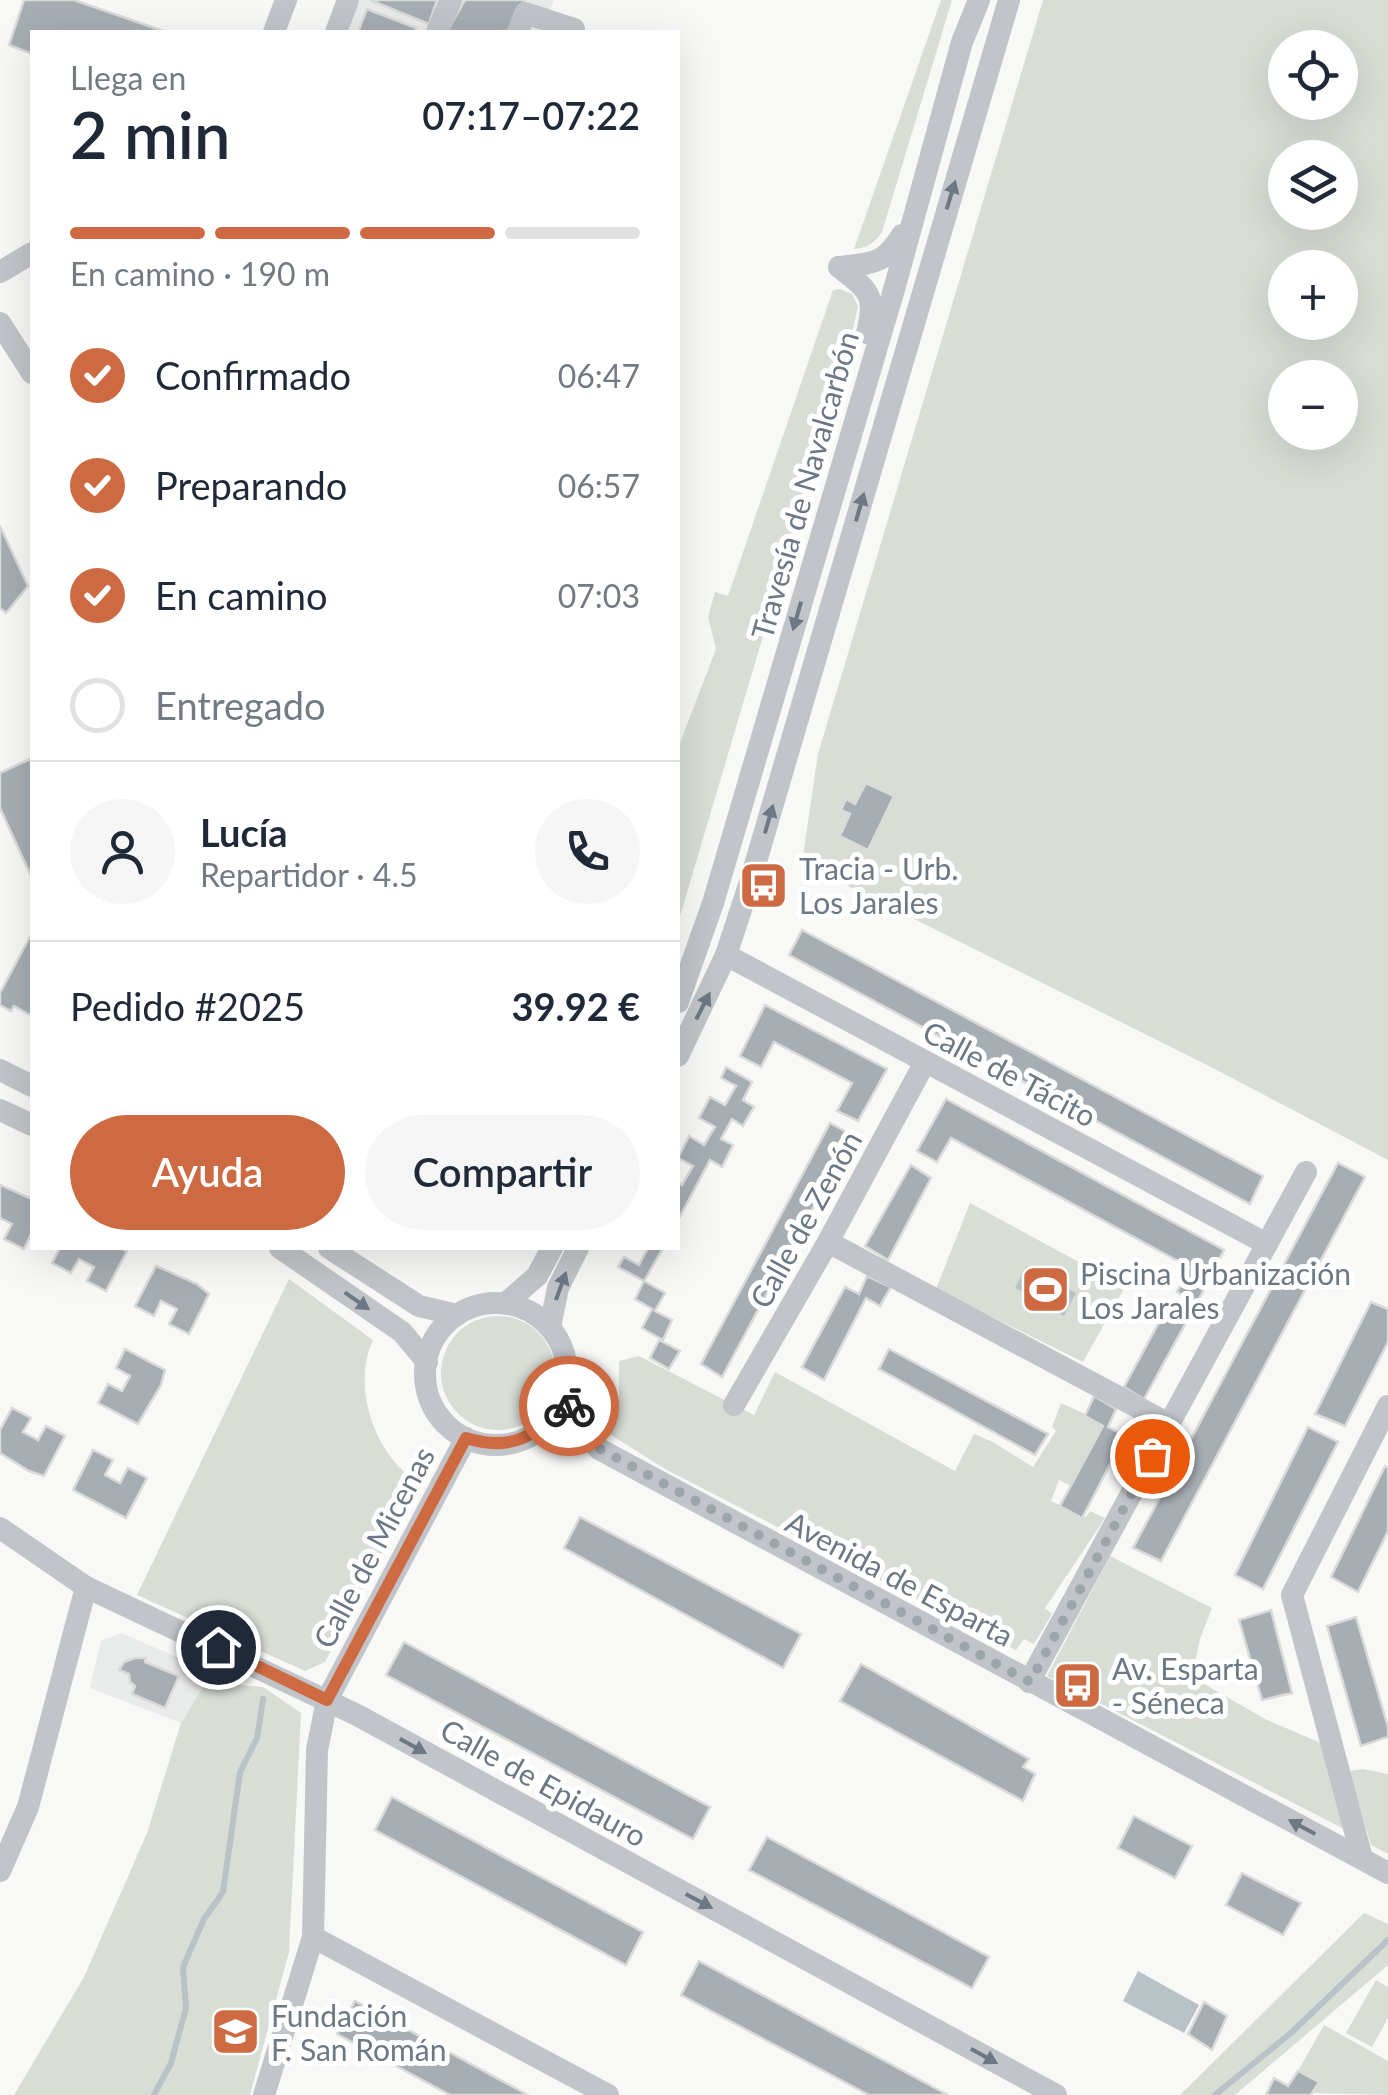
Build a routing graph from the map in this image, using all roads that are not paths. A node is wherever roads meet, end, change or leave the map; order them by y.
1 (286, 0) edge
2 (348, 0) edge
3 (451, 0) edge
4 (979, 0) edge
5 (1009, 0) edge
6 (574, 29) dead end
7 (275, 30) edge
8 (337, 30) edge
9 (437, 30) edge
10 (519, 30) edge
11 (912, 219) junction
12 (30, 254) edge
13 (0, 272) edge
14 (0, 323) edge
15 (30, 370) edge
16 (857, 412) junction
17 (726, 954) junction
18 (680, 993) edge
19 (680, 1052) edge
20 (925, 1062) junction
21 (1, 1079) edge
22 (30, 1086) edge
23 (0, 1110) edge
24 (30, 1123) edge
25 (1306, 1172) dead end
26 (828, 1242) junction
27 (1267, 1244) junction
28 (283, 1250) edge
29 (332, 1250) edge
30 (551, 1250) edge
31 (577, 1250) edge
32 (506, 1304) junction
33 (457, 1314) junction
34 (550, 1328) junction
35 (426, 1362) junction
36 (564, 1396) junction
37 (734, 1404) dead end
38 (1388, 1406) edge
39 (1169, 1424) junction
40 (466, 1438) junction
41 (0, 1528) edge
42 (86, 1586) junction
43 (1030, 1682) junction
44 (327, 1700) junction
45 (1362, 1858) junction
46 (0, 1872) edge
47 (1388, 1872) edge
48 (313, 1937) junction
49 (264, 2095) edge
50 (608, 2095) edge
51 (1056, 2095) edge

1 - 7 street
2 - 8 street
3 - 9 street
4 - 11 street, Travesía de Navalcarbón
17 -> 5 street, Travesía de Navalcarbón
6 - 10 street
11 - 16 street, Travesía de Navalcarbón
11 - 16 street
12 - 13 street
14 - 15 street
16 -> 18 street, Travesía de Navalcarbón
19 -> 17 street, Travesía de Navalcarbón
17 - 20 street, Calle de Tácito
20 - 26 street, Calle de Zenón
20 - 27 street, Calle de Tácito
21 - 22 street
23 - 24 street
25 - 27 street
26 - 37 street, Calle de Zenón
26 - 39 street
27 - 39 street
28 -> 35 street
29 - 33 street
30 - 32 street
34 -> 31 street
32 - 33 street
32 - 34 street
33 - 35 street
34 - 36 street
35 - 40 street
36 - 40 street
36 - 43 street, Avenida de Esparta
38 - 45 street
39 - 43 street
40 - 44 street, Calle de Micenas
41 - 42 street, Calle de Epidauro
42 - 44 street, Calle de Epidauro
42 - 46 street
45 -> 43 street, Avenida de Esparta
44 - 48 street, Calle de Micenas
44 -> 51 street, Calle de Epidauro
45 - 47 street, Avenida de Esparta
48 - 49 street, Calle de Micenas
48 - 50 street

